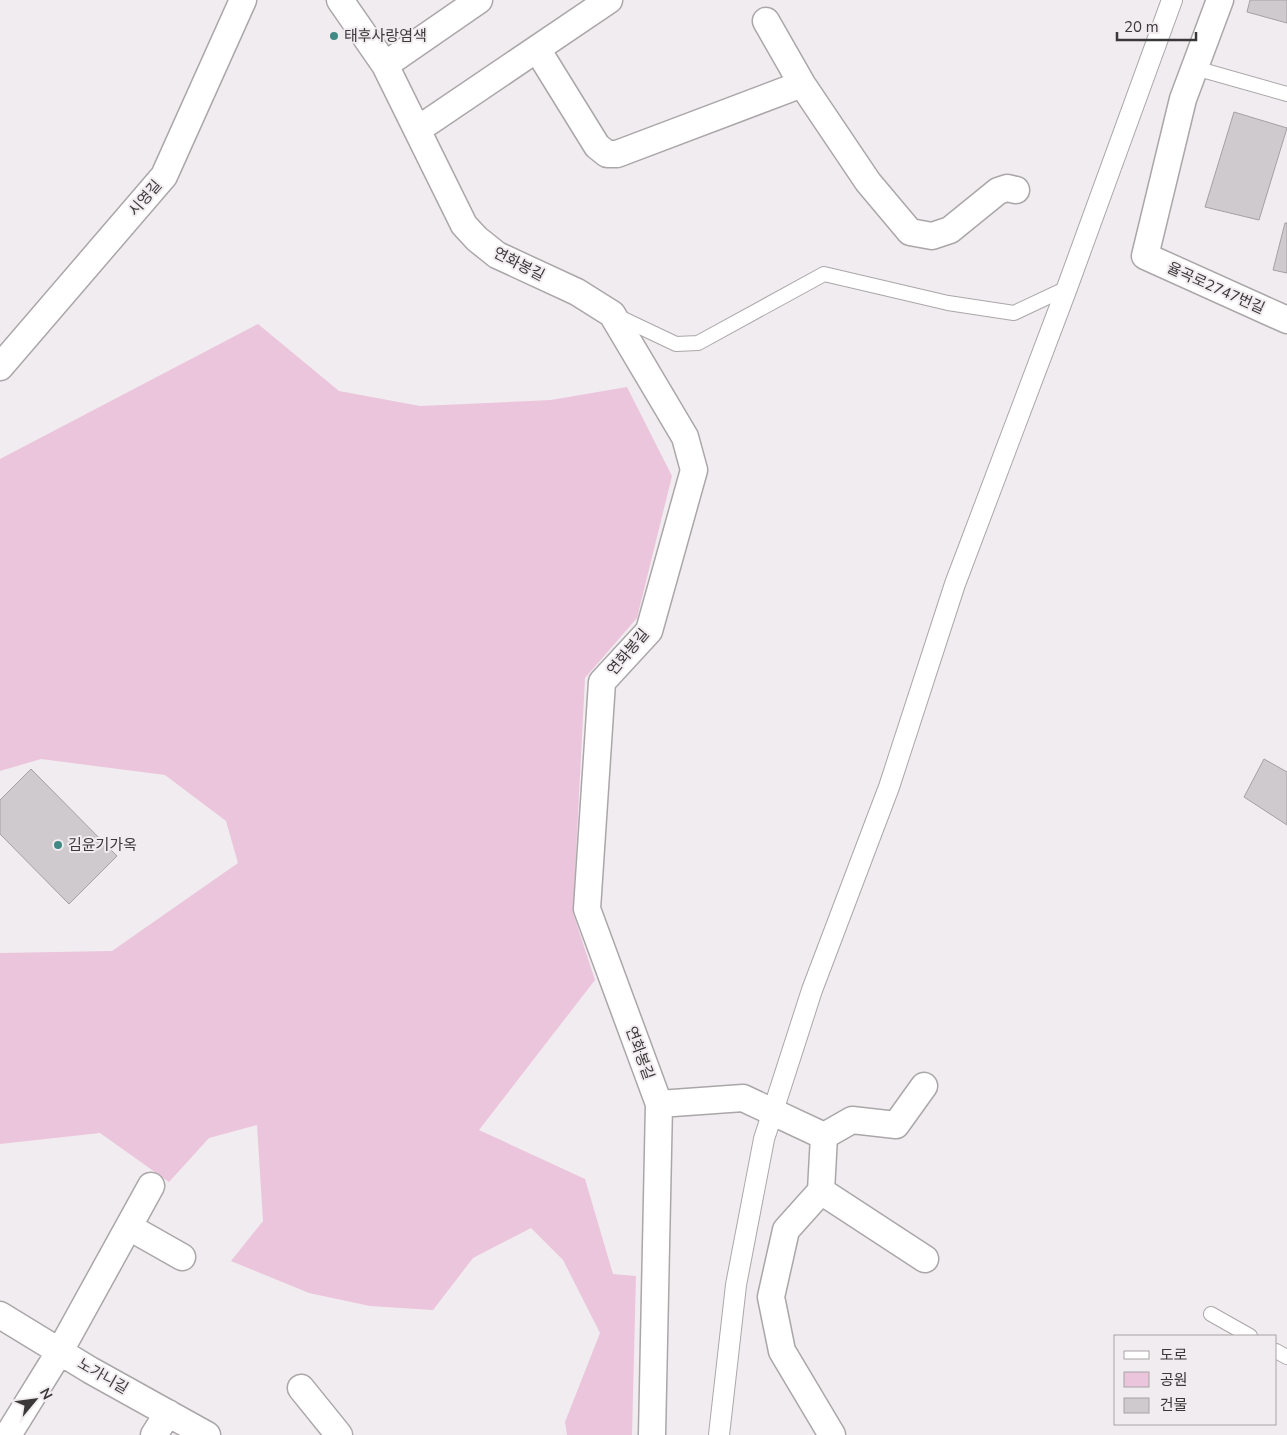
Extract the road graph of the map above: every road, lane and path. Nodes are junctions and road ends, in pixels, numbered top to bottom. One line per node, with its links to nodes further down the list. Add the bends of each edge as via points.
1 (243, 0): 18 (street, 시영길, via 164,176)
2 (340, 0): 9 (street, 연화봉길)
3 (479, 0): 9 (street)
4 (609, 0): 8 (street)
5 (1172, 0): 15 (street)
6 (1220, 0): 10 (street)
7 (766, 21): 11 (street)
8 (537, 49): 11 (street, via 597,146 607,154 617,154); 13 (street)
9 (385, 65): 13 (street, 연화봉길)
10 (1195, 68): 12 (lane); 17 (street, 율곡로2747번길, via 1183,99 1145,256)
11 (802, 84): 14 (street, via 868,182 910,232 932,236 950,230 998,191 1006,188)
12 (1287, 94)
13 (417, 130): 16 (street, 연화봉길, via 464,225 477,239 497,255 577,292)
14 (1016, 190)
15 (1067, 288): 16 (lane, via 1014,314 948,304 824,274 698,343 683,344 676,344); 21 (street, via 955,584 889,787 812,990)
16 (612, 314): 20 (street, 연화봉길, via 685,437 694,470 649,631 602,682 587,909)
17 (1287, 320)
18 (0, 367)
19 (924, 1086): 22 (street, via 896,1125 852,1120)
20 (658, 1104): 21 (street, via 743,1098); 38 (street, 연화봉길)
21 (773, 1112): 22 (street); 39 (street, via 764,1139 736,1285)
22 (824, 1136): 24 (street)
23 (151, 1186): 25 (street)
24 (821, 1191): 27 (street); 40 (street, via 786,1230 771,1297 782,1351)
25 (129, 1228): 26 (street); 31 (street)
26 (182, 1257)
27 (925, 1259)
28 (1211, 1314): 30 (lane)
29 (0, 1315): 31 (street, 노가니길)
30 (1248, 1335)
31 (60, 1351): 33 (street, 노가니길); 34 (street)
32 (301, 1388): 37 (street)
33 (168, 1413): 35 (street); 36 (street, 노가니길)
34 (8, 1435)
35 (154, 1435)
36 (207, 1435)
37 (339, 1435)
38 (652, 1435)
39 (719, 1435)
40 (832, 1435)

